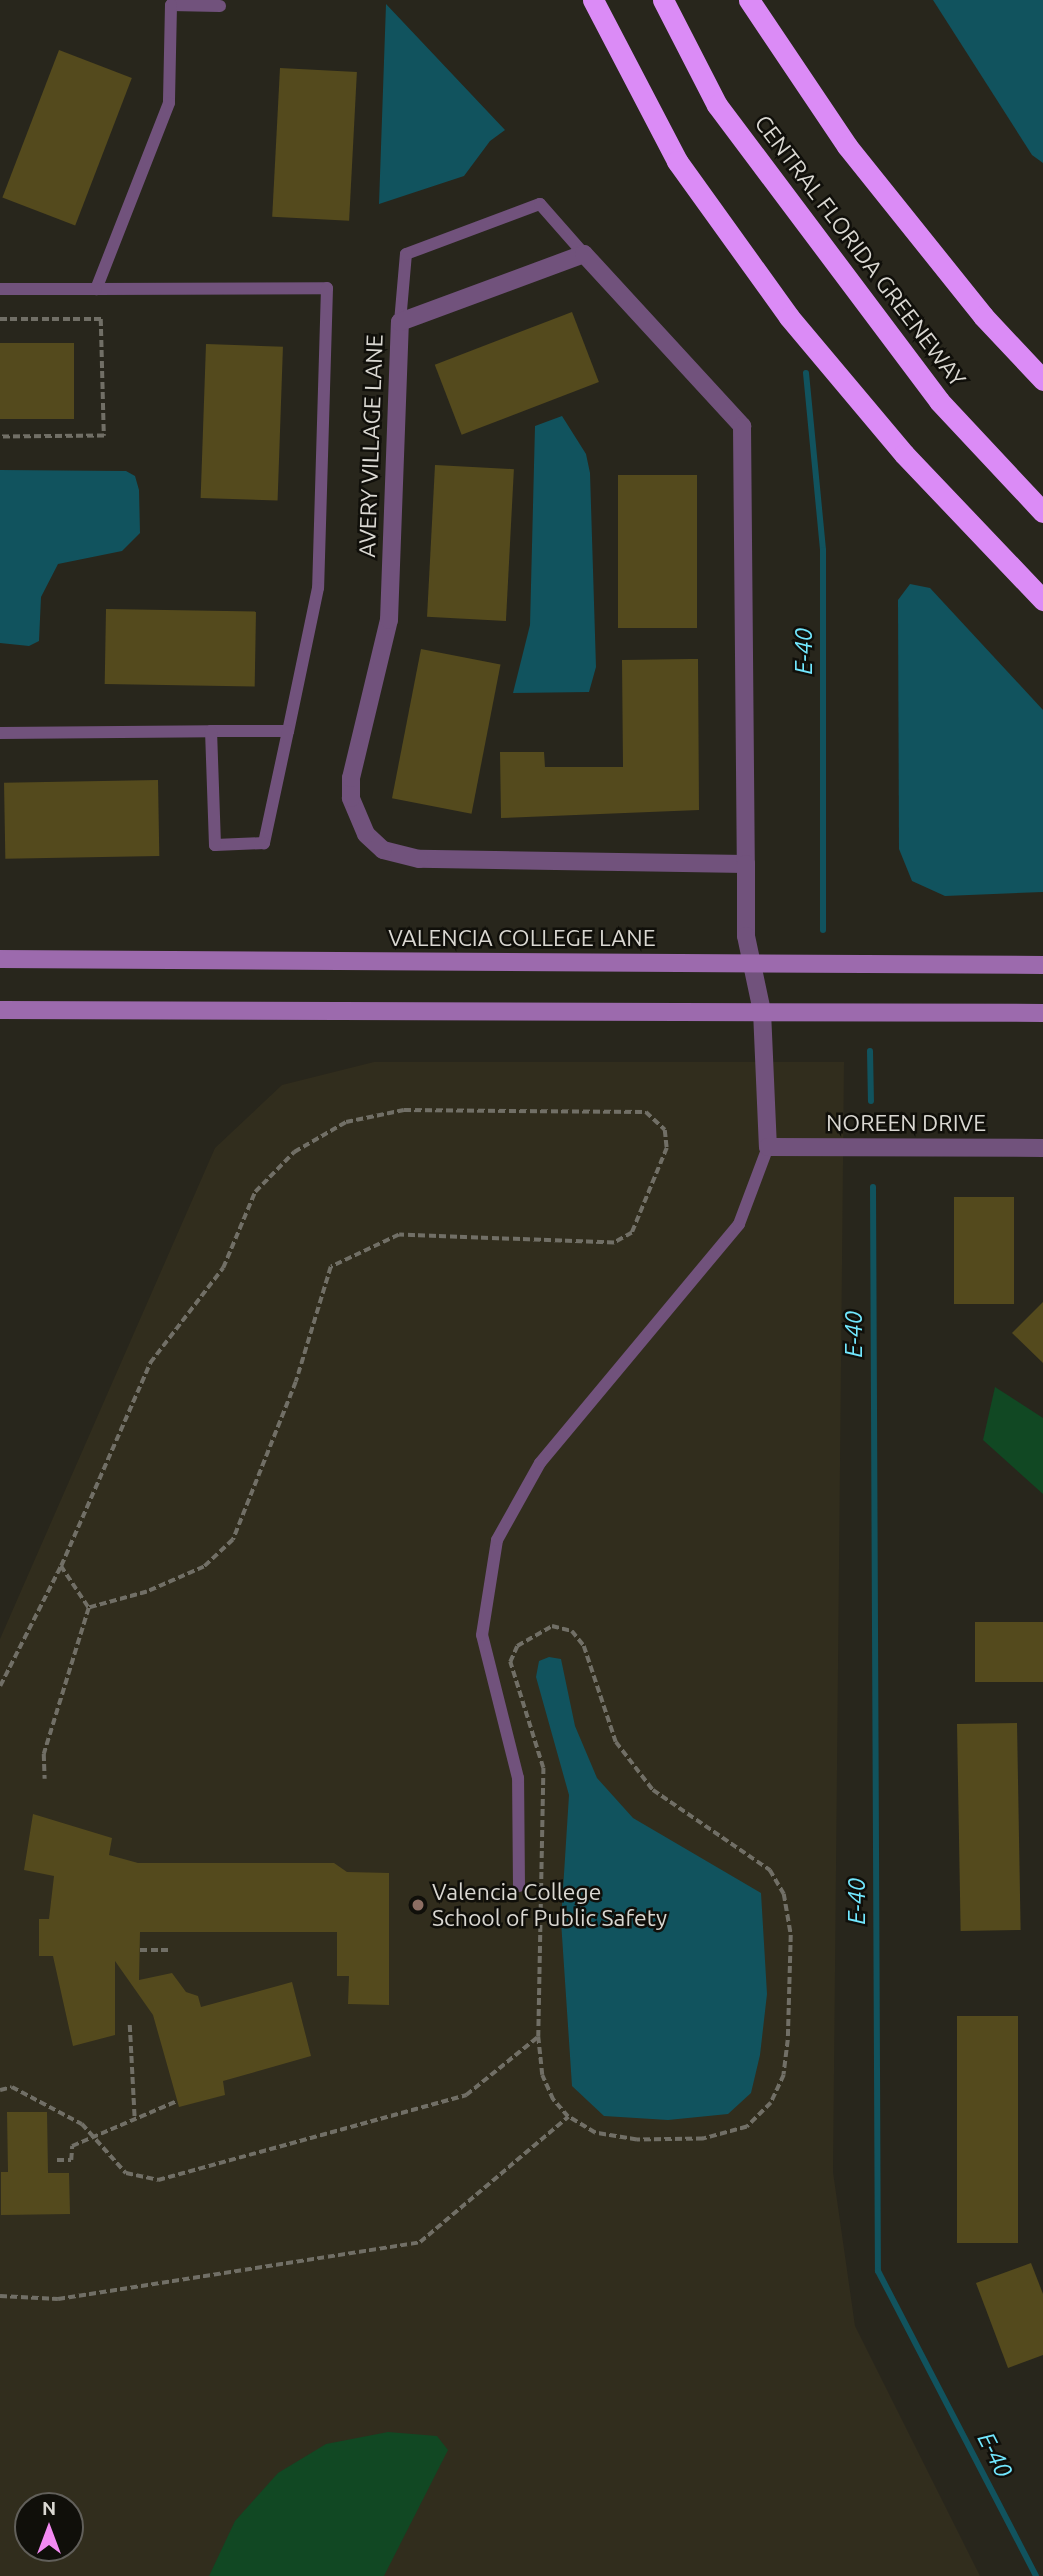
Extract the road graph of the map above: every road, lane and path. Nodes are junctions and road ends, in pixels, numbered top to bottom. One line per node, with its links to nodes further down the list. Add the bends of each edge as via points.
1 (593, 0): 13 (highway, via 677,161 789,317 904,453)
2 (663, 0): 12 (highway, CENTRAL FLORIDA GREENEWAY, via 717,105 939,401)
3 (749, 0): 10 (highway, via 847,146 983,316)
4 (220, 6): 7 (lane, via 171,5 169,103)
5 (584, 254): 9 (street, AVERY VILLAGE LANE); 9 (lane, via 540,204 406,254); 17 (street, via 741,426)
6 (0, 289): 7 (lane)
7 (96, 289): 15 (lane, via 327,288 318,588)
8 (0, 319): 11 (path, via 101,319 104,436)
9 (400, 322): 17 (street, AVERY VILLAGE LANE, via 389,620 351,778 354,806 366,834 383,850 419,859)
10 (1043, 380)
11 (0, 437)
12 (1043, 512)
13 (1043, 600)
14 (211, 730): 15 (lane); 15 (lane, via 215,845 264,844); 16 (lane)
15 (288, 731)
16 (0, 733)
17 (746, 864): 19 (street)
18 (0, 959): 19 (street, VALENCIA COLLEGE LANE)
19 (751, 965): 20 (street, VALENCIA COLLEGE LANE); 22 (street)
20 (1043, 965)
21 (0, 1010): 22 (street)
22 (762, 1011): 23 (street); 24 (street)
23 (1043, 1013)
24 (768, 1147): 25 (street, NOREEN DRIVE); 30 (lane, via 739,1224 540,1463 497,1540 482,1635 518,1778)
25 (1043, 1148)
26 (61, 1566): 27 (path); 27 (path, via 149,1363 223,1268 255,1192 294,1152 346,1122 404,1110 646,1112 665,1130 667,1148 632,1233 614,1243 399,1235 331,1267 296,1382 233,1540 204,1567 147,1592); 28 (path)
27 (89, 1608): 29 (path, via 44,1754)
28 (0, 1686)
29 (46, 1779)
30 (519, 1886)
31 (140, 1950): 32 (path)
32 (171, 1950)
33 (130, 2025): 38 (path)
34 (538, 2037): 37 (path, via 542,2075 553,2100); 37 (path, via 543,1768 510,1662 517,1646 552,1626 572,1631 584,1646 597,1670 602,1711 616,1742 653,1790 770,1870 784,1894 791,1935 783,2075 771,2103 747,2127 703,2139 637,2140 596,2133); 39 (path, via 466,2095 158,2180 126,2173)
35 (0, 2090): 39 (path, via 12,2087 82,2124)
36 (177, 2101): 38 (path)
37 (568, 2117): 41 (path, via 420,2242 58,2299)
38 (135, 2119): 39 (path)
39 (94, 2137): 40 (path, via 72,2146 71,2160)
40 (57, 2160)
41 (0, 2296)

